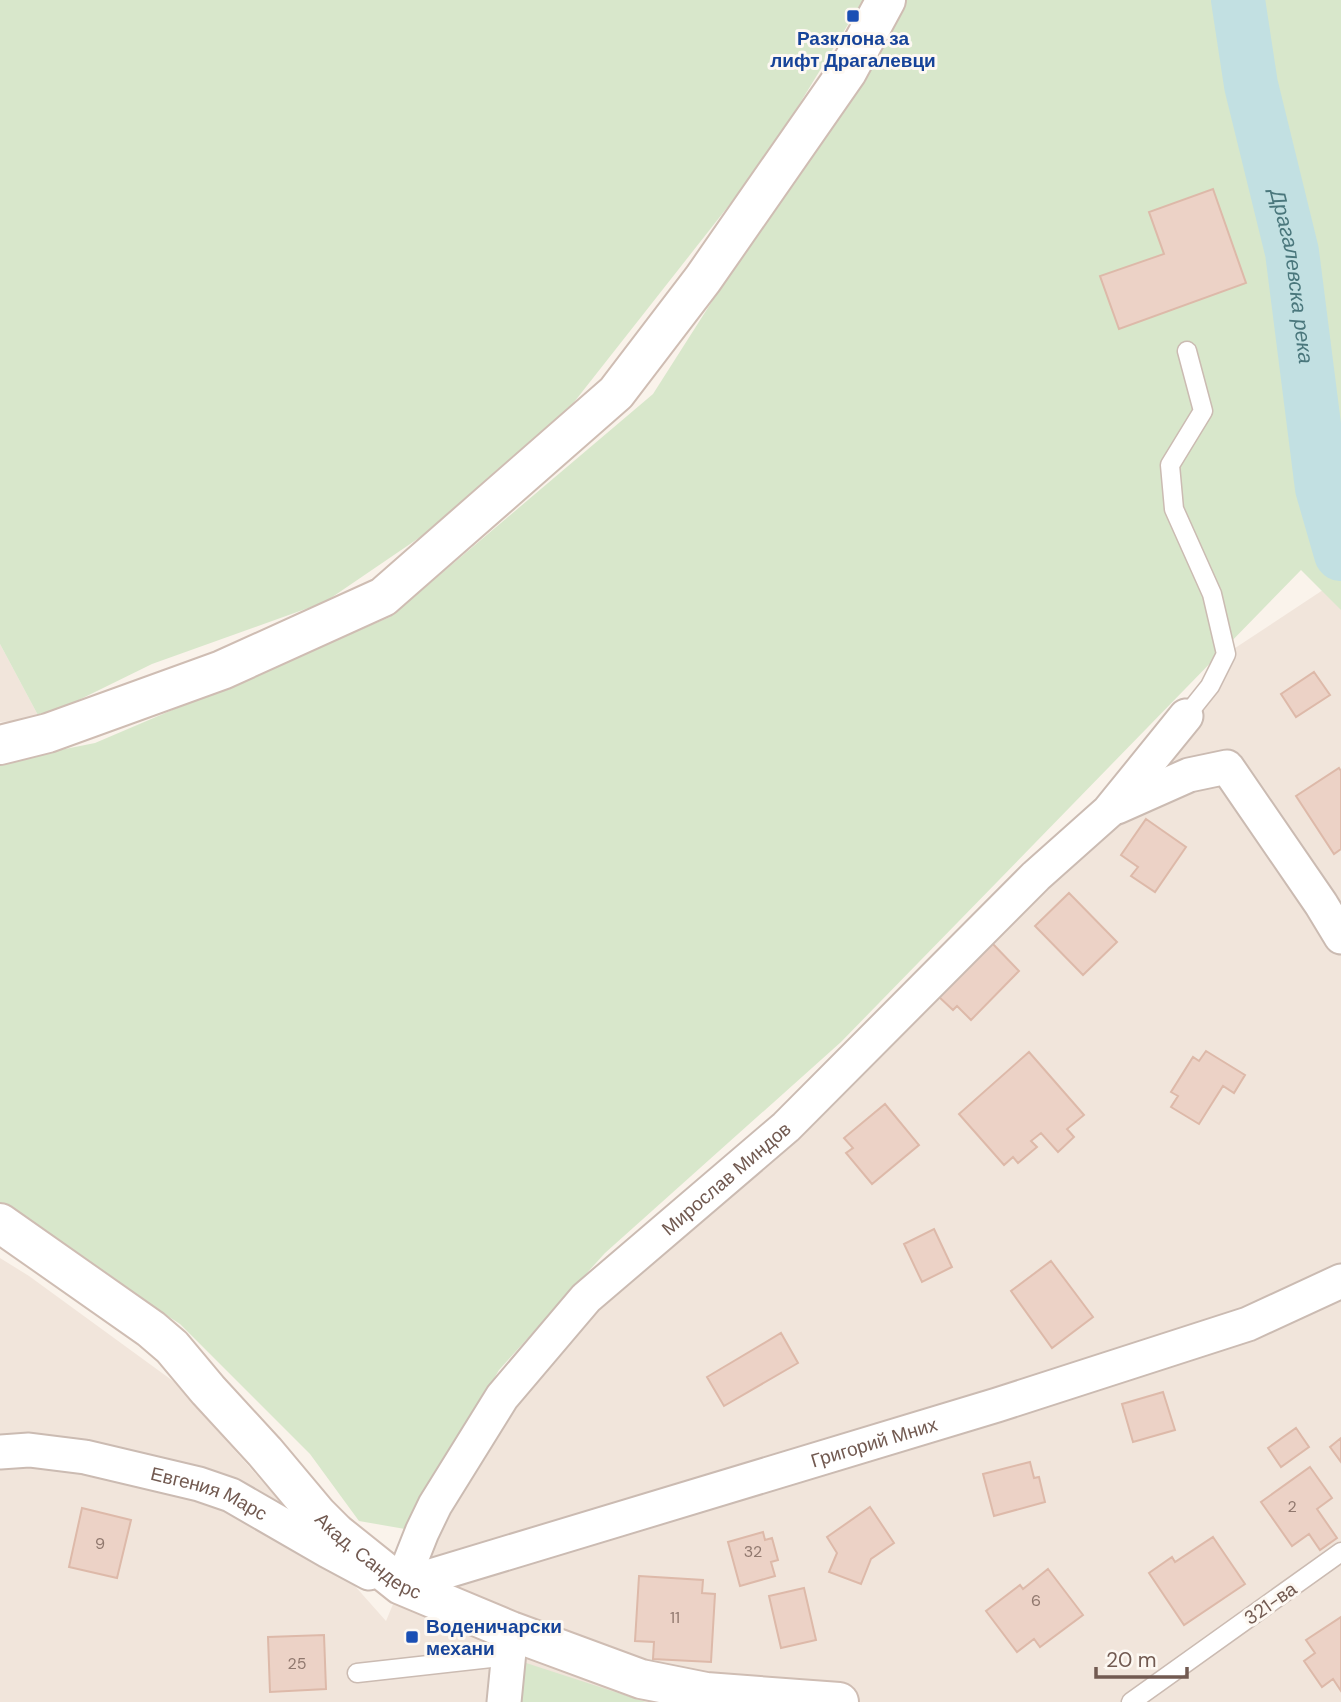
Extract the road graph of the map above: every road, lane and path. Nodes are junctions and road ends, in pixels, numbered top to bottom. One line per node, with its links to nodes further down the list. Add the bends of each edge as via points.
1 (887, 0): 4 (street, via 839,83 703,279 616,393 383,597 222,670 47,733)
2 (1187, 351): 3 (lane, via 1203,411 1170,465 1174,509 1212,594 1226,653 1210,686)
3 (1186, 716): 5 (street, Мирослав Миндов)
4 (0, 745)
5 (1109, 811): 6 (street, Мирослав Миндов, via 1189,775 1227,766); 11 (street, Мирослав Миндов, via 1036,876 786,1127 586,1298 502,1397 435,1505)
6 (1341, 937)
7 (0, 1223): 11 (street, Акад. Сандерс, via 172,1347 317,1514)
8 (1341, 1281): 11 (street, Григорий Мних, via 1248,1324)
9 (0, 1452): 11 (street, Евгения Марс, via 29,1450 85,1457 200,1484 231,1495 358,1568)
10 (1341, 1552): 16 (lane, 321-ва)
11 (401, 1586): 12 (street, Акад. Сандерс)
12 (510, 1643): 13 (lane); 14 (street); 15 (street, Акад. Сандерс, via 670,1686)
13 (357, 1673)
14 (504, 1702)
15 (839, 1702)
16 (1130, 1702)

